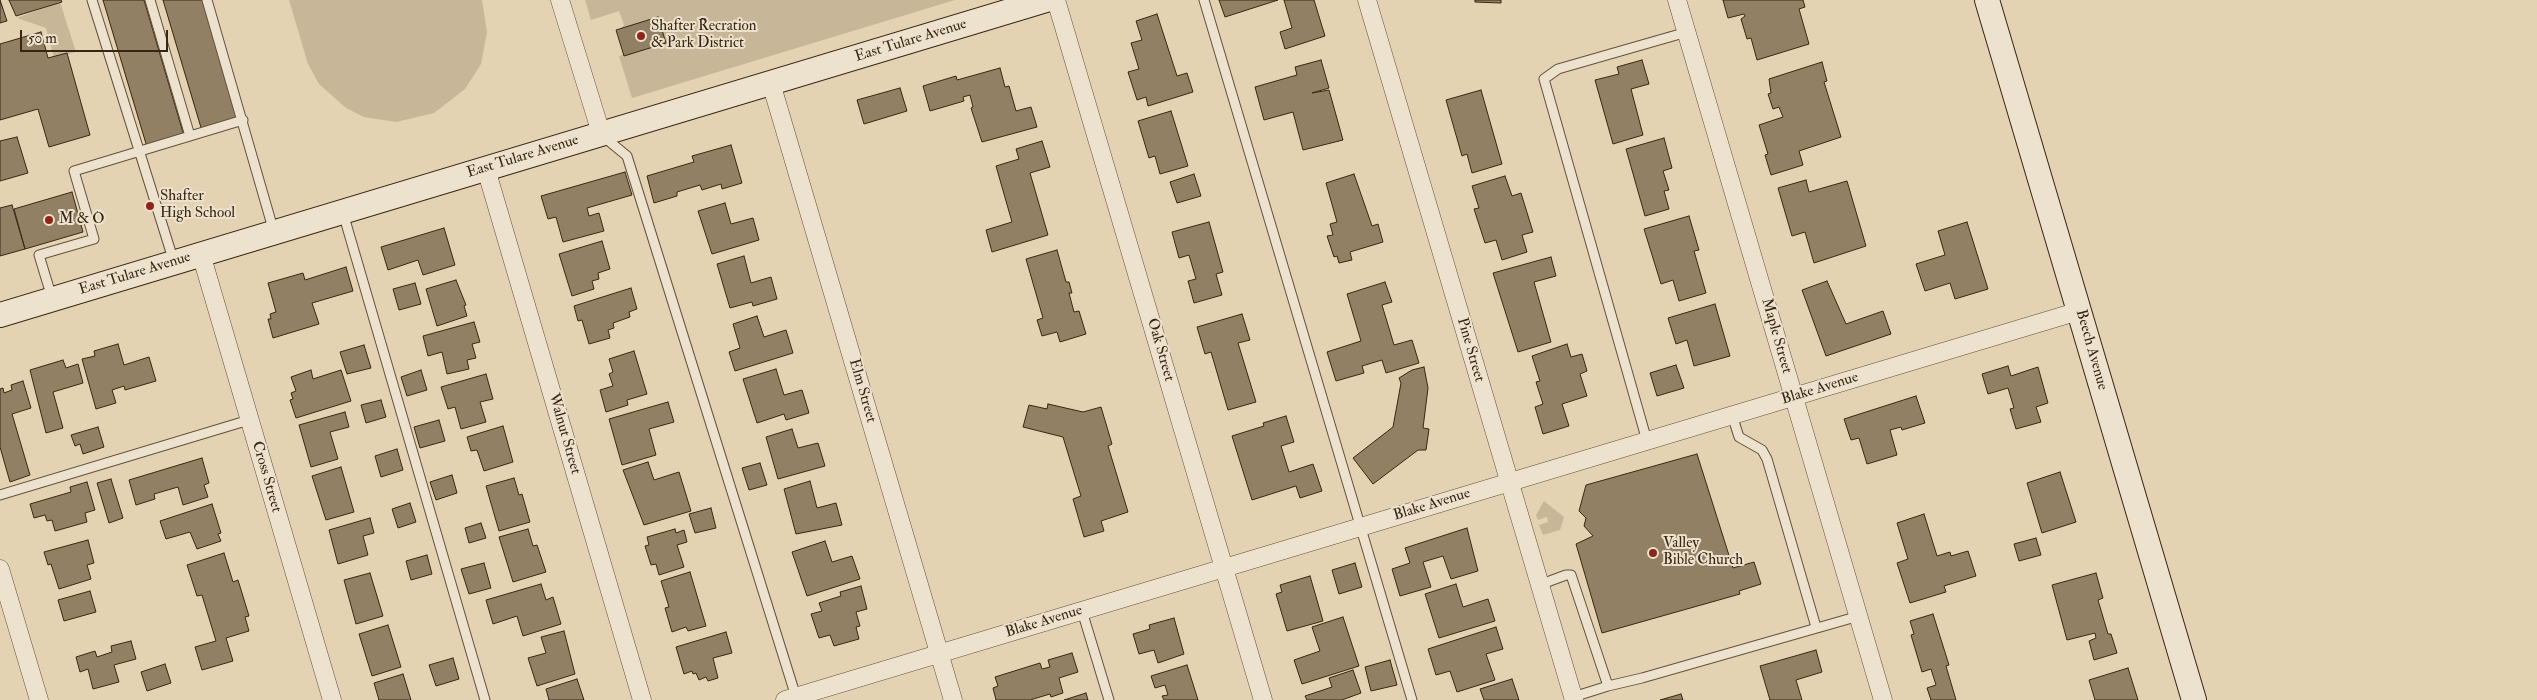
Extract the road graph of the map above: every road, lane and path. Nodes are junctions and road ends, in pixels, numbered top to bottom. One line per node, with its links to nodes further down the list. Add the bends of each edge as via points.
1 (92, 0): 16 (lane)
2 (150, 0): 15 (lane)
3 (208, 0): 13 (lane)
4 (560, 0): 14 (street)
5 (1046, 0): 12 (street, East Tulare Avenue)
6 (1056, 0): 32 (street, Oak Street)
7 (1204, 0): 31 (lane)
8 (1367, 0): 29 (street, Pine Street)
9 (1677, 0): 11 (street, Maple Street)
10 (1988, 0): 23 (street, Beech Avenue)
11 (1687, 32): 25 (street, Maple Street); 28 (lane, via 1558,69 1544,80)
12 (771, 83): 14 (street, East Tulare Avenue); 38 (street, Elm Street)
13 (243, 120): 15 (lane); 19 (lane)
14 (601, 134): 17 (street, East Tulare Avenue); 41 (lane, via 627,156)
15 (190, 136): 16 (lane)
16 (139, 151): 21 (lane); 22 (lane, via 74,171 94,239 39,255)
17 (486, 169): 18 (street, East Tulare Avenue); 45 (street, Walnut Street)
18 (342, 211): 19 (street, East Tulare Avenue); 44 (lane)
19 (274, 232): 20 (street, East Tulare Avenue)
20 (201, 254): 21 (street, East Tulare Avenue); 27 (street, Cross Street)
21 (174, 262): 22 (street, East Tulare Avenue)
22 (52, 299): 24 (street, East Tulare Avenue)
23 (2079, 311): 25 (street, Blake Avenue); 51 (street, Beech Avenue)
24 (0, 315)
25 (1794, 396): 26 (street, Blake Avenue); 36 (street, Maple Street)
26 (1732, 415): 28 (street, Blake Avenue); 37 (lane, via 1739,437 1762,450 1767,459)
27 (249, 420): 30 (lane); 43 (street, Cross Street)
28 (1647, 441): 29 (street, Blake Avenue)
29 (1509, 482): 31 (street, Blake Avenue); 34 (street, Pine Street)
30 (0, 495)
31 (1360, 527): 32 (street, Blake Avenue); 49 (lane)
32 (1224, 568): 35 (street, Blake Avenue); 48 (street, Oak Street)
33 (0, 569): 42 (street)
34 (1539, 585): 39 (lane, via 1572,575); 40 (street, Pine Street)
35 (1082, 611): 38 (street, Blake Avenue); 47 (lane)
36 (1859, 616): 37 (lane); 50 (street, Maple Street)
37 (1816, 627): 39 (lane)
38 (939, 654): 41 (street, Blake Avenue); 46 (street, Elm Street)
39 (1608, 686): 40 (lane)
40 (1573, 698)
41 (793, 699)
42 (39, 700)
43 (332, 700)
44 (486, 700)
45 (642, 700)
46 (953, 700)
47 (1109, 700)
48 (1263, 700)
49 (1412, 700)
50 (1884, 700)
51 (2194, 700)

